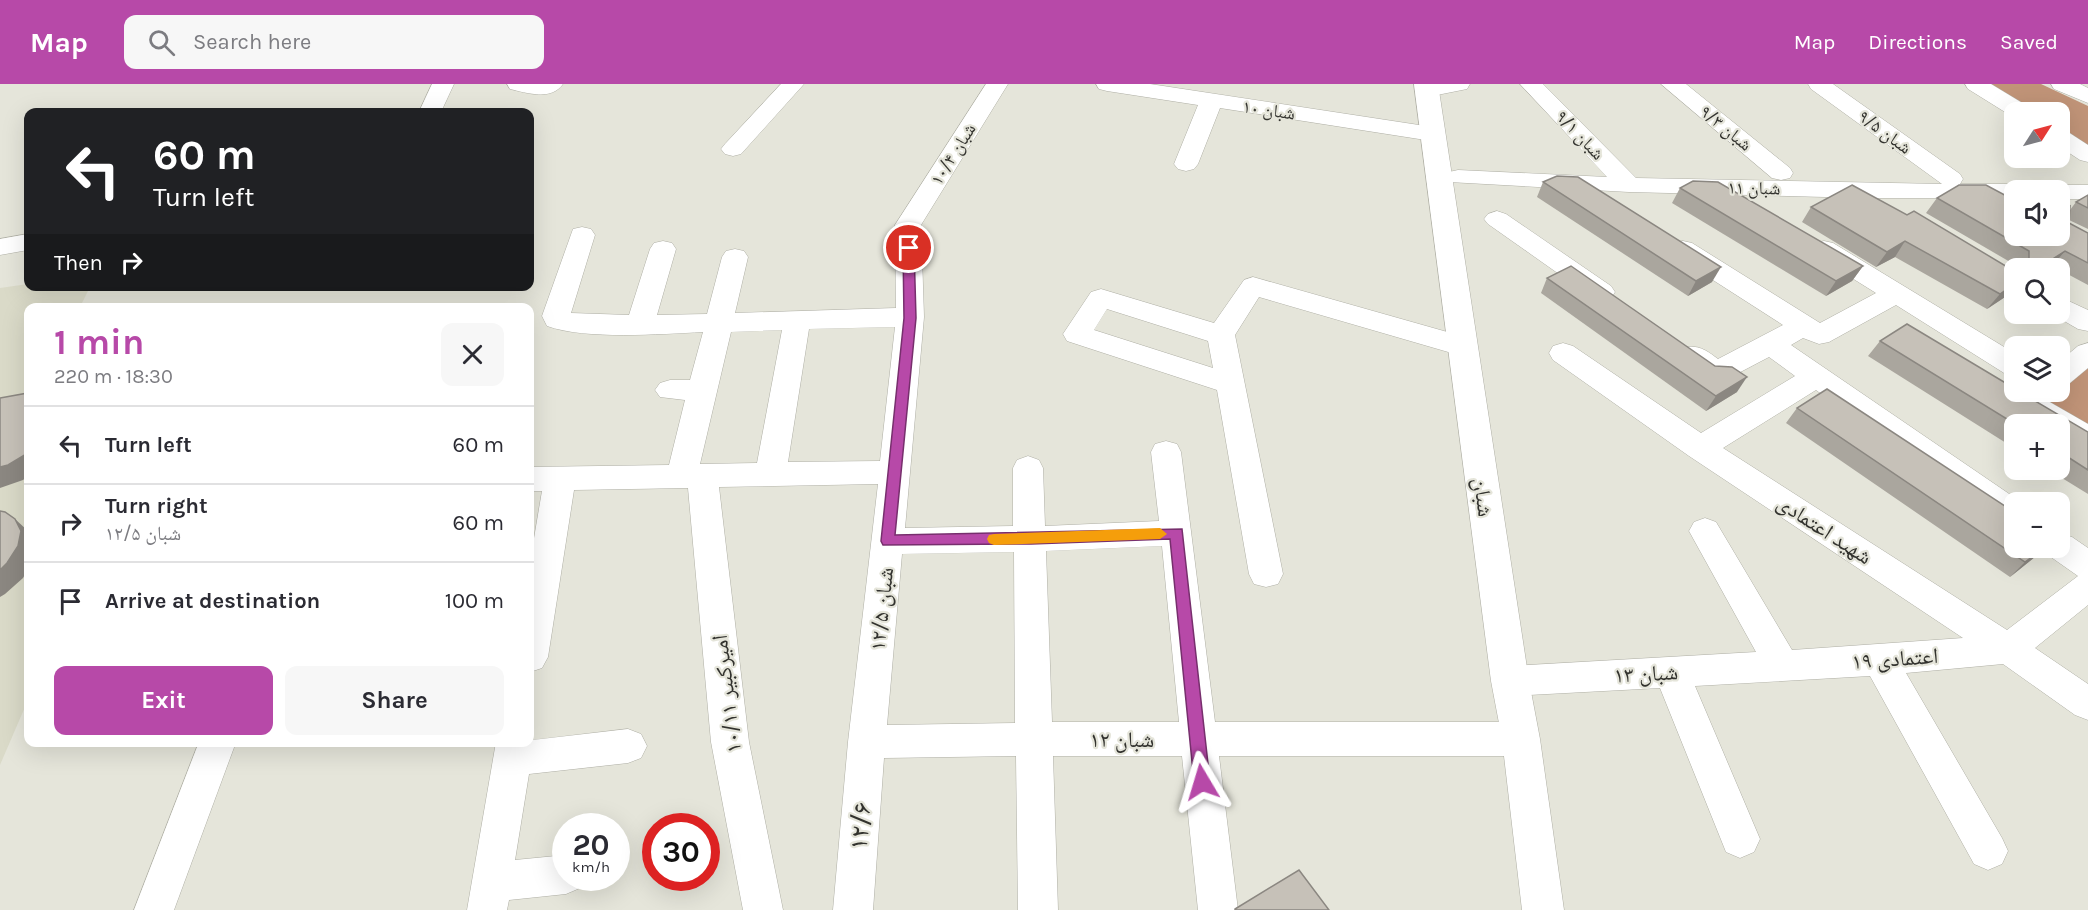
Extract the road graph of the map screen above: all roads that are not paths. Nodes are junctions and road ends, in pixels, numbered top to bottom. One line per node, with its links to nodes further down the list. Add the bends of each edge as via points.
1 (443, 84): 15 (street)
2 (793, 84): 18 (street)
3 (997, 84): 33 (street, ۱۰/۴ شبان)
4 (1107, 84): 12 (street, ۱۰ شبان)
5 (1459, 84): 11 (street)
6 (1530, 84): 29 (street, ۹/۱ شبان)
7 (1672, 84): 21 (street, ۹/۳ شبان)
8 (1818, 84): 23 (street, ۹/۵ شبان)
9 (1976, 84): 14 (street)
10 (2062, 84): 13 (street)
11 (1426, 87): 16 (street, شبان)
12 (1198, 94): 16 (street, ۱۰ شبان); 20 (street)
13 (2088, 96)
14 (2005, 102)
15 (432, 108)
16 (1432, 134): 53 (street, شبان)
17 (2070, 143): 19 (street)
18 (733, 149)
19 (2088, 155)
20 (1186, 164)
21 (1780, 173)
22 (1458, 177): 29 (street, via 1579,183)
23 (1951, 179)
24 (1723, 187): 25 (street, ۱۱ شبان); 29 (street, ۱۱ شبان); 30 (street)
25 (1864, 191): 28 (street, ۱۱ شبان); 31 (street)
26 (2070, 192): 27 (street)
27 (2088, 192)
28 (2004, 194)
29 (1624, 196)
30 (1764, 212)
31 (1904, 214)
32 (1497, 219): 42 (street)
33 (908, 225): 44 (street, ۱۲/۵ شبان)
34 (582, 235): 48 (street, via 557,320)
35 (1805, 237): 41 (street)
36 (1667, 239): 49 (street)
37 (24, 243): 38 (street)
38 (0, 247)
39 (663, 249): 48 (street)
40 (735, 257): 47 (street)
41 (1897, 294): 49 (street, via 1819,335); 56 (street)
42 (1622, 305)
43 (2070, 312): 46 (street)
44 (910, 318): 45 (street); 67 (street, ۱۲/۵ شبان)
45 (797, 321): 47 (street); 68 (street, via 774,388)
46 (2088, 322)
47 (720, 323): 48 (street); 61 (street)
48 (640, 325)
49 (1804, 326): 52 (street)
50 (1221, 335): 53 (street, via 1253,286); 59 (street); 59 (street, via 1101,298 1077,334)
51 (1669, 339): 52 (street, via 1717,372)
52 (1770, 344): 58 (street)
53 (1462, 346): 85 (street, شبان)
54 (1563, 353): 64 (street, شهید اعتمادی)
55 (2088, 353): 57 (street)
56 (2004, 360)
57 (2070, 368)
58 (1817, 376): 64 (street); 71 (street)
59 (1230, 384): 78 (street)
60 (670, 390): 61 (street)
61 (703, 390): 69 (street)
62 (2028, 402): 63 (street)
63 (2088, 438)
64 (1700, 448): 81 (street, شهید اعتمادی)
65 (1166, 452): 73 (street)
66 (1028, 468): 74 (street)
67 (896, 472): 68 (street); 75 (street, ۱۲/۵ شبان)
68 (770, 475): 69 (street)
69 (691, 476): 70 (street); 99 (street, ۱۰/۱۱ امیرکبیر, via 730,742)
70 (544, 485): 80 (street)
71 (2004, 507)
72 (1705, 531): 83 (street)
73 (1177, 533): 74 (street); 88 (street)
74 (1031, 539): 75 (street); 87 (street)
75 (888, 541): 90 (street, ۱۲/۵ شبان)
76 (2070, 553): 77 (street)
77 (2088, 566)
78 (1266, 574)
79 (2088, 586): 81 (street)
80 (534, 608)
81 (2008, 649): 82 (street, ۱۹ اعتمادی); 86 (street, شهید اعتمادی)
82 (1880, 660): 83 (street, ۱۹ اعتمادی); 95 (street)
83 (1782, 665): 84 (street, ۱۳ شبان)
84 (1671, 672): 85 (street, ۱۳ شبان); 94 (street)
85 (1510, 681): 89 (street, شبان)
86 (2088, 704)
87 (1033, 739): 88 (street, ۱۲ شبان); 90 (street, ۱۲ شبان); 101 (street)
88 (1197, 740): 89 (street, ۱۲ شبان); 102 (street)
89 (1521, 740): 103 (street, شبان)
90 (867, 742): 100 (street, ۱۲/۶)
91 (628, 746): 93 (street)
92 (216, 747): 98 (street)
93 (514, 751): 97 (street)
94 (1740, 839)
95 (1988, 851)
96 (552, 878): 97 (street)
97 (489, 896)
98 (154, 910)
99 (763, 910)
100 (853, 910)
101 (1038, 910)
102 (1218, 910)
103 (1543, 910)

